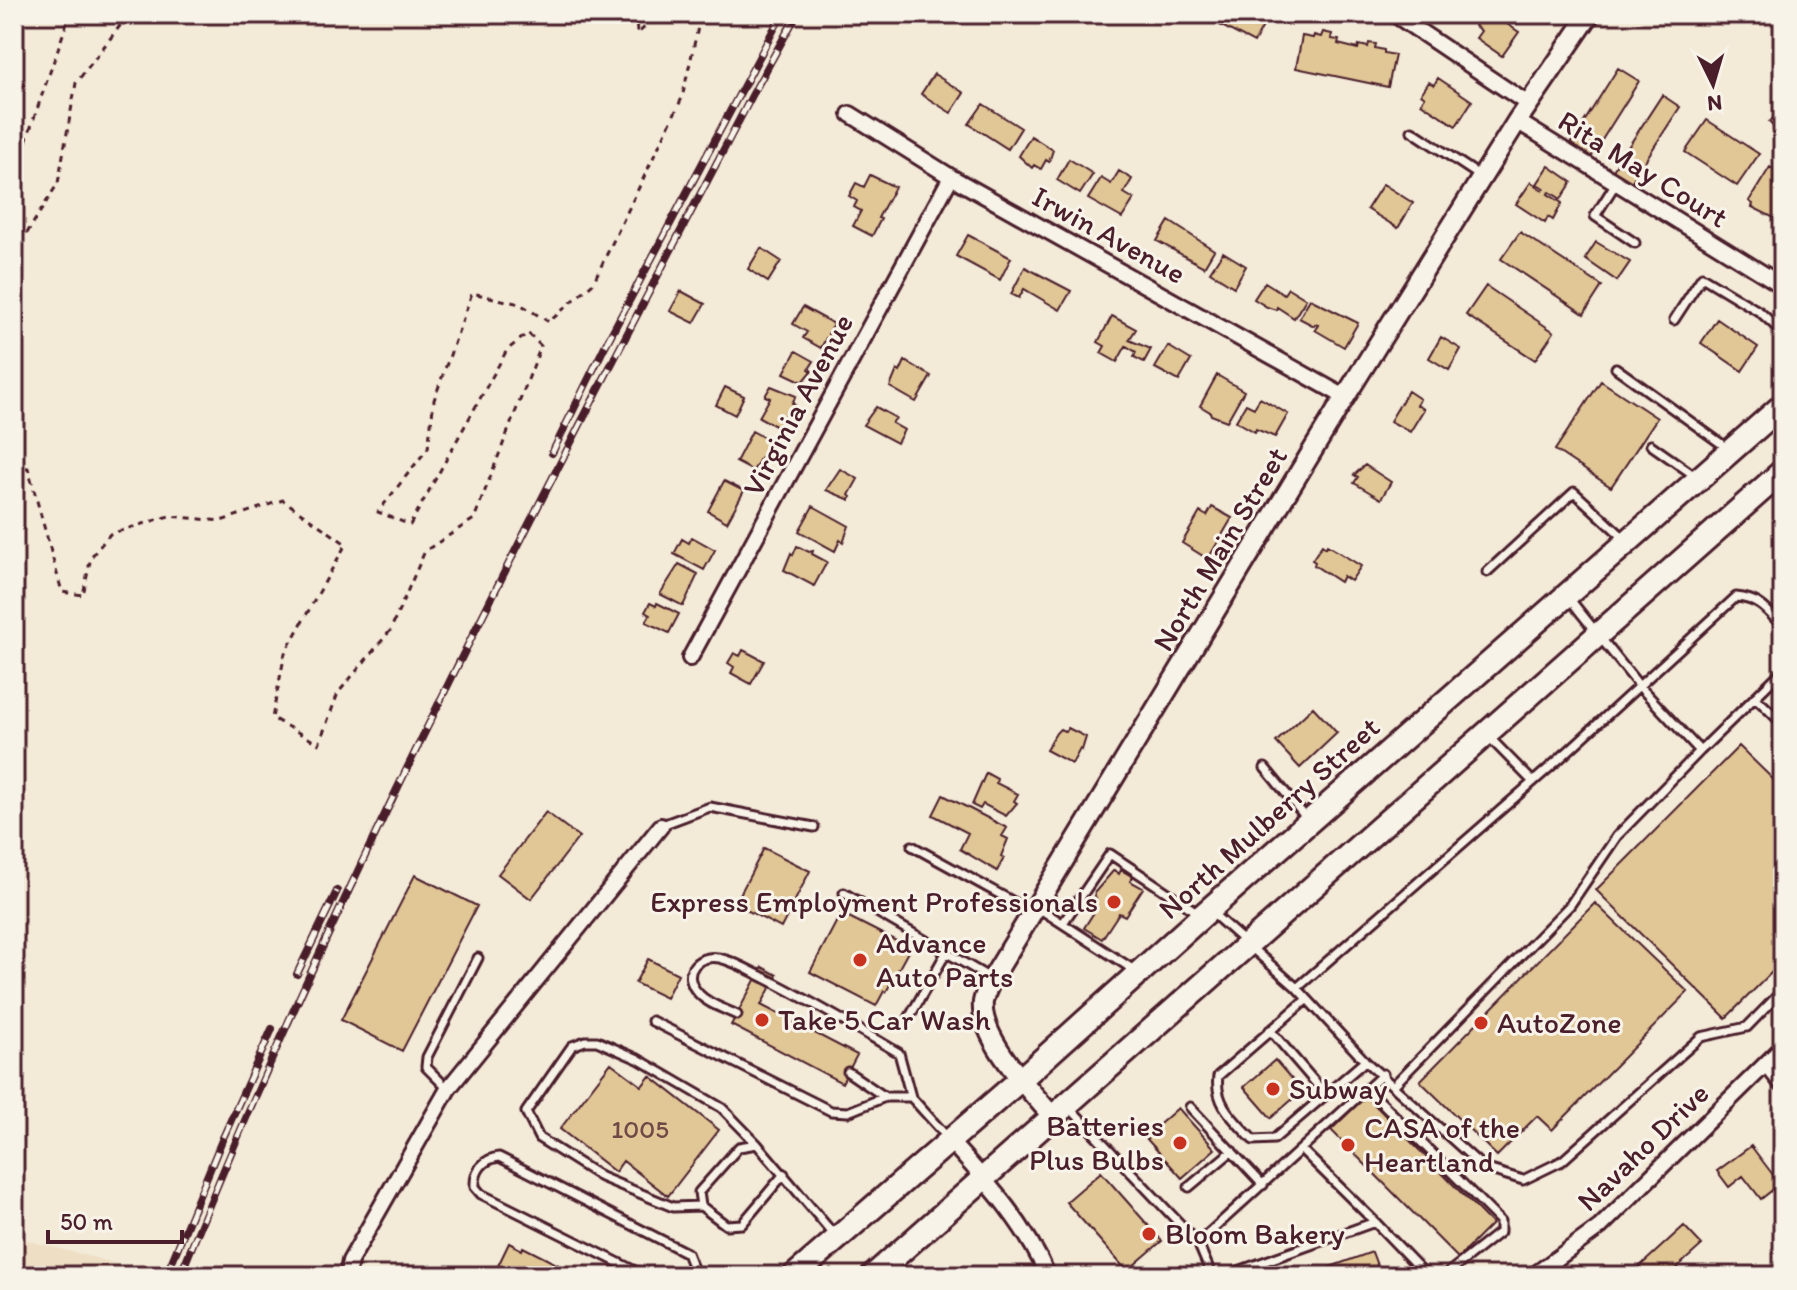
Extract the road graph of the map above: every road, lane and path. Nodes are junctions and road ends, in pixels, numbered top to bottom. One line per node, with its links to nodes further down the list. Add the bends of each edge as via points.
1 (70, 14): 12 (path)
2 (129, 14): 17 (path, via 76,83 58,183)
3 (636, 14): 4 (path, via 637,34)
4 (660, 14)
5 (701, 14): 26 (path, via 682,98 593,283 549,322 520,304 472,293 434,400 428,448 378,512 410,525 507,350 528,333 541,346 474,519 425,551 390,631 338,693 319,744 272,718 285,653 346,544 283,500 221,521 169,516 110,534 91,557 83,595 62,592 28,468)
6 (1394, 14): 8 (street, Rita May Court)
7 (1590, 14): 8 (street, North Main Street)
8 (1528, 104): 10 (street, North Main Street)
9 (850, 114): 13 (street, Irwin Avenue)
10 (1517, 121): 14 (street, North Main Street); 15 (street, Rita May Court)
11 (1412, 131): 14 (lane)
12 (14, 176)
13 (951, 177): 22 (street, Irwin Avenue); 34 (street, Virginia Avenue)
14 (1482, 177): 22 (street, North Main Street)
15 (1616, 183): 16 (lane, via 1595,216); 18 (street, Rita May Court)
16 (1635, 243)
17 (14, 254)
18 (1783, 286)
19 (1674, 320): 20 (lane, via 1702,277 1760,312)
20 (1783, 333)
21 (1616, 368): 25 (lane)
22 (1345, 397): 48 (street, North Main Street)
23 (1783, 405): 25 (main road, North Mulberry Street)
24 (1651, 445): 28 (lane)
25 (1731, 451): 28 (main road, North Mulberry Street)
26 (14, 466)
27 (1783, 471): 33 (main road)
28 (1700, 479): 29 (main road, North Mulberry Street)
29 (1628, 542): 30 (lane, via 1574,492); 31 (main road, North Mulberry Street)
30 (1487, 572)
31 (1566, 595): 33 (lane); 43 (main road, North Mulberry Street)
32 (1783, 627): 36 (lane, via 1751,598 1736,597)
33 (1597, 635): 36 (lane); 39 (main road)
34 (690, 658)
35 (1783, 670): 37 (lane)
36 (1640, 687): 40 (lane); 42 (lane)
37 (1755, 697): 38 (lane); 40 (lane)
38 (1783, 724)
39 (1486, 733): 42 (lane); 51 (main road)
40 (1700, 751): 69 (lane, via 1617,836 1570,905)
41 (1265, 768): 43 (lane)
42 (1533, 782): 56 (lane)
43 (1309, 822): 49 (main road, North Mulberry Street)
44 (661, 826): 45 (lane, via 710,807); 72 (street)
45 (814, 827)
46 (912, 846): 48 (lane)
47 (844, 893): 52 (lane)
48 (1034, 909): 50 (lane); 55 (street, North Main Street)
49 (1206, 913): 50 (lane, via 1110,854); 51 (lane); 54 (main road, North Mulberry Street)
50 (1063, 923): 54 (lane)
51 (1247, 945): 56 (lane); 77 (main road)
52 (946, 953): 55 (lane); 60 (lane)
53 (478, 958): 72 (lane, via 427,1057 426,1067)
54 (1140, 974): 68 (main road, North Mulberry Street)
55 (992, 979): 68 (street, North Main Street, via 983,1002 985,1019)
56 (1297, 988): 58 (lane)
57 (1783, 990): 69 (lane, via 1747,1027 1701,1037 1562,1161 1523,1180 1484,1168)
58 (1306, 1000): 62 (lane); 64 (lane)
59 (737, 1015): 75 (lane, via 700,996 691,971 699,960 726,959 899,1053)
60 (909, 1018)
61 (652, 1021): 74 (lane, via 831,1111 848,1112)
62 (1270, 1030): 73 (lane); 73 (lane, via 1218,1076 1218,1102 1253,1140 1264,1141 1274,1139)
63 (1783, 1047): 65 (street, Navaho Drive)
64 (1365, 1061): 67 (lane); 73 (lane)
65 (1766, 1064): 70 (street); 100 (street, Navaho Drive, via 1600,1227)
66 (848, 1072): 74 (lane)
67 (1383, 1074): 69 (lane); 71 (lane)
68 (1021, 1079): 77 (street, North Main Street); 78 (main road, North Mulberry Street)
69 (1394, 1085)
70 (1783, 1085)
71 (1367, 1088): 80 (lane); 99 (lane, via 1500,1221 1500,1232)
72 (448, 1089): 90 (street, via 350,1261)
73 (1326, 1095)
74 (885, 1097): 75 (lane)
75 (911, 1097): 78 (lane)
76 (1190, 1107): 81 (lane)
77 (1060, 1111): 83 (main road); 89 (lane)
78 (950, 1141): 83 (street); 88 (main road, North Mulberry Street)
79 (757, 1144): 82 (lane); 86 (lane, via 739,1147 699,1192); 86 (lane, via 722,1108 638,1059 597,1041 572,1046 526,1112 539,1138 601,1177 673,1207)
80 (1301, 1149): 84 (lane); 87 (lane)
81 (1232, 1151): 84 (lane); 85 (lane)
82 (784, 1174): 86 (lane, via 742,1224 726,1225); 88 (lane)
83 (984, 1179): 94 (main road); 95 (street, via 1021,1226)
84 (1263, 1185): 89 (lane)
85 (1189, 1187)
86 (701, 1206)
87 (1375, 1222): 97 (lane); 98 (lane)
88 (837, 1239): 93 (main road, North Mulberry Street)
89 (1198, 1243): 96 (lane)
90 (347, 1276)
91 (645, 1276): 92 (lane, via 481,1194 475,1187 477,1171 489,1158 499,1157 687,1253)
92 (696, 1276)
93 (794, 1276)
94 (873, 1276)
95 (1048, 1276)
96 (1212, 1276)
97 (1224, 1276)
98 (1427, 1276)
99 (1444, 1276)
100 (1533, 1276)

